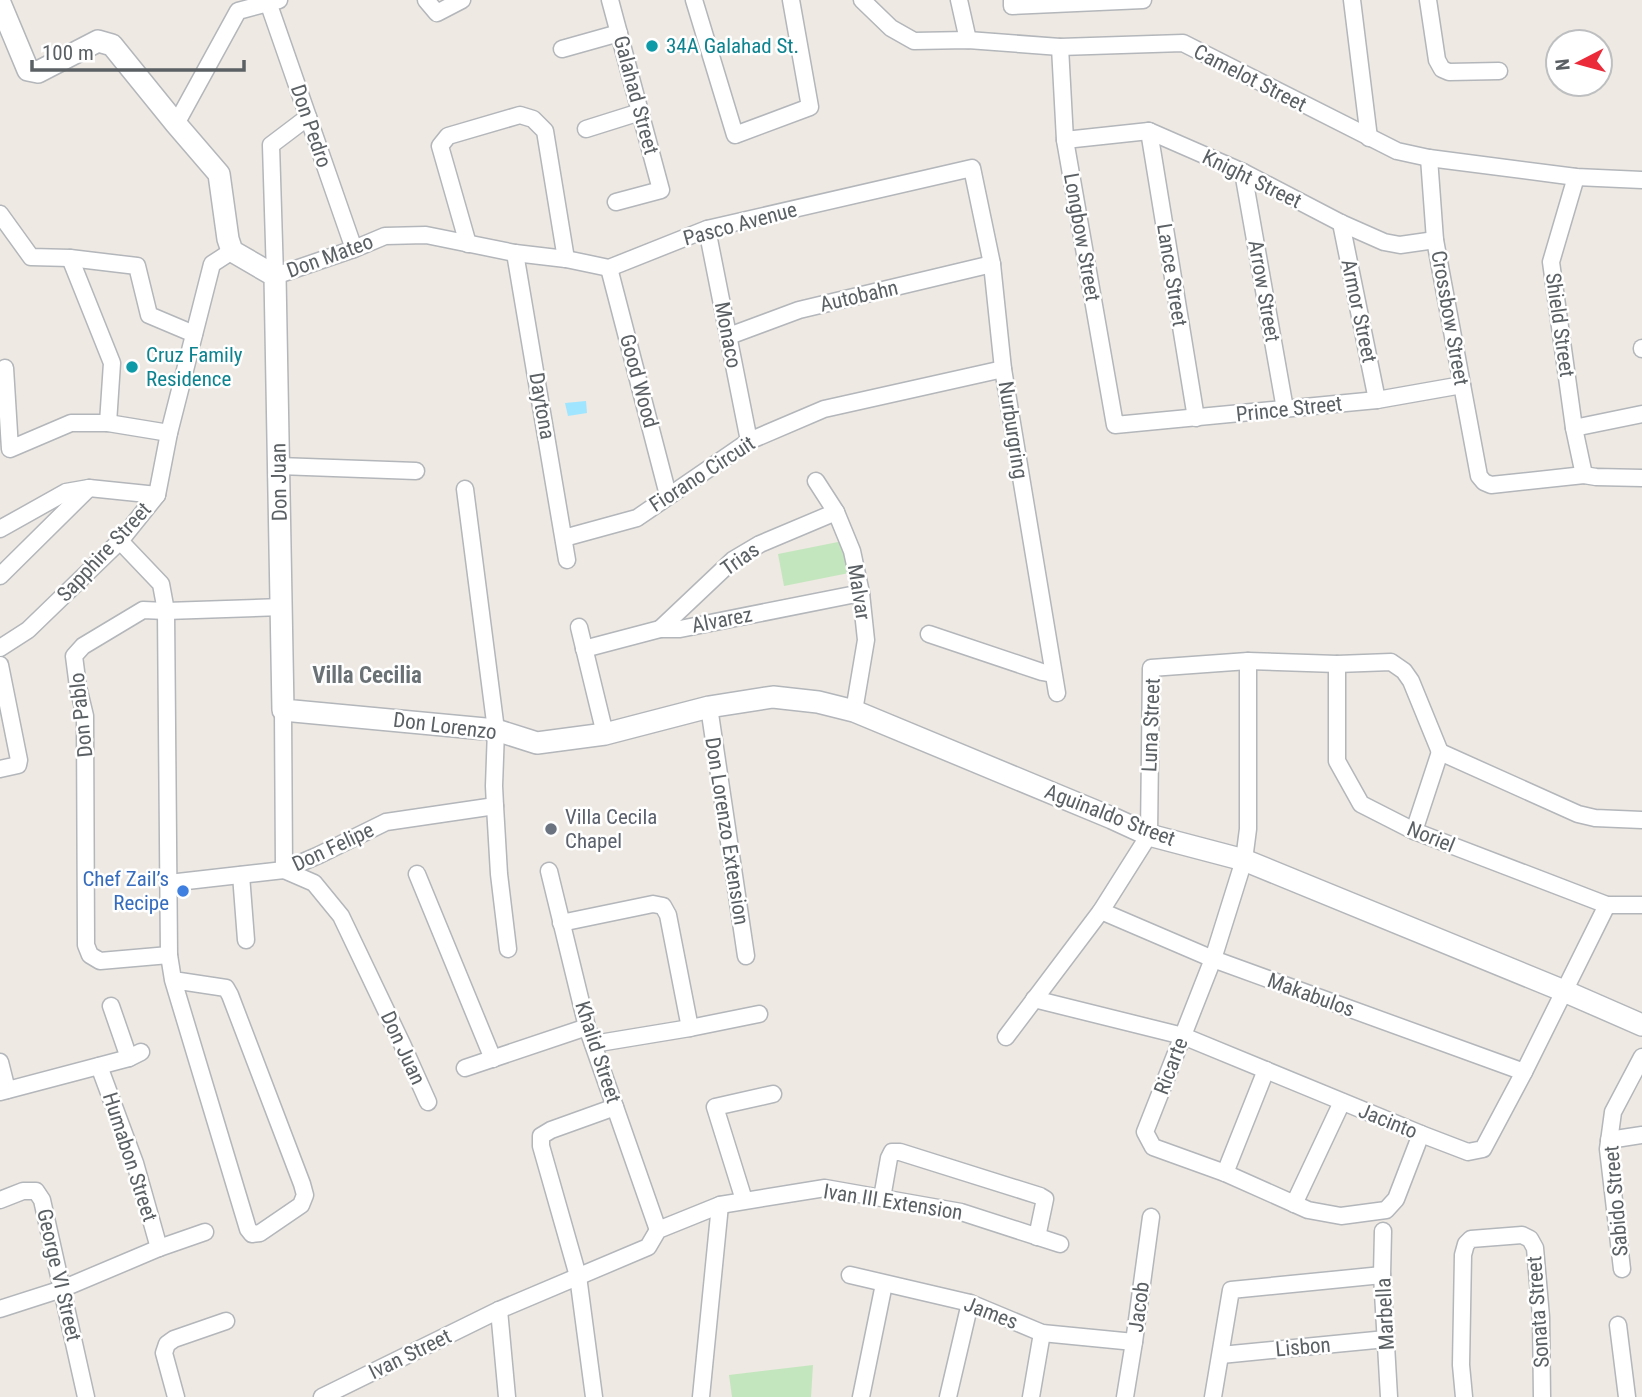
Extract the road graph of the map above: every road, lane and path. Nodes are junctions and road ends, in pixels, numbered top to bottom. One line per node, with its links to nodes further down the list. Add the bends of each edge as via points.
1 (426, 0): 2 (street, via 437,13)
2 (462, 0)
3 (610, 0): 14 (street, Galahad Street)
4 (694, 0): 5 (street, via 735,135 810,107)
5 (791, 0)
6 (862, 0): 15 (street, Camelot Street, via 891,28 914,41)
7 (959, 0): 15 (street)
8 (1143, 0): 13 (street)
9 (1352, 0): 24 (street)
10 (1429, 0): 18 (street, via 1441,68 1448,72)
11 (274, 1): 20 (street, Don Pedro); 21 (street, via 238,11)
12 (0, 3): 21 (street, via 28,70 38,72 98,41 112,46)
13 (1012, 3)
14 (619, 33): 17 (street); 19 (street, Galahad Street)
15 (968, 40): 16 (street, Camelot Street)
16 (1060, 47): 24 (street, Camelot Street, via 1183,43); 25 (street, Longbow Street)
17 (562, 49)
18 (1499, 71)
19 (640, 111): 22 (street); 31 (street, Galahad Street, via 661,190)
20 (308, 117): 37 (street, Don Pedro); 44 (street, via 271,145)
21 (176, 124): 38 (street, via 219,173)
22 (586, 128)
23 (1149, 131): 25 (street, Knight Street); 28 (street, Knight Street); 53 (street, Lance Street)
24 (1369, 138): 26 (street, Camelot Street)
25 (1065, 140): 55 (street, Longbow Street)
26 (1429, 158): 29 (street, Camelot Street); 35 (street, Crossbow Street)
27 (972, 167): 34 (street, Pasco Avenue); 42 (street, Nurburgring)
28 (1243, 172): 33 (street, Knight Street); 51 (street, Arrow Street)
29 (1576, 177): 30 (street, Camelot Street); 56 (street, Shield Street, via 1551,262)
30 (1642, 180)
31 (617, 202)
32 (0, 214): 40 (street, via 31,257)
33 (1341, 223): 35 (street, Knight Street, via 1400,245); 50 (street, Armor Street)
34 (706, 229): 43 (street, Pasco Avenue); 46 (street, Monaco)
35 (1436, 240): 49 (street, Crossbow Street)
36 (468, 244): 37 (street, Don Mateo, via 426,235 385,236); 39 (street); 41 (street, via 440,146 447,136 520,114 545,131)
37 (354, 249): 44 (street, Don Mateo)
38 (232, 251): 44 (street); 45 (street, Sapphire Street, via 212,264)
39 (515, 253): 41 (street); 70 (street, Daytona)
40 (70, 258): 45 (street, via 137,266 149,315); 54 (street, via 112,363)
41 (566, 259): 43 (street)
42 (992, 264): 46 (street, Autobahn, via 799,310); 48 (street, Nurburgring)
43 (609, 268): 67 (street, Good Wood)
44 (275, 276): 59 (street, Don Juan)
45 (194, 334): 57 (street, Sapphire Street)
46 (729, 336): 58 (street, Monaco)
47 (5, 368): 54 (street, via 10,449 71,423)
48 (1003, 369): 58 (street, Fiorano Circuit, via 824,409); 85 (street, Nurburgring)
49 (1462, 385): 50 (street, Prince Street); 61 (street, Crossbow Street, via 1479,476 1484,482)
50 (1377, 400): 51 (street, Prince Street)
51 (1285, 409): 53 (street, Prince Street)
52 (1642, 414): 56 (street)
53 (1196, 418): 55 (street, Prince Street)
54 (108, 423): 57 (street)
55 (1115, 425)
56 (1574, 428): 61 (street, Shield Street)
57 (169, 432): 66 (street, Sapphire Street)
58 (749, 441): 67 (street, Fiorano Circuit)
59 (279, 466): 60 (street); 75 (street, Don Juan)
60 (416, 471)
61 (1584, 475): 62 (street)
62 (1642, 478)
63 (817, 481): 68 (street, Malvar)
64 (89, 488): 66 (street); 69 (street, via 66,492); 73 (street)
65 (464, 489): 90 (street)
66 (157, 495): 71 (street, Sapphire Street)
67 (668, 495): 70 (street, Fiorano Circuit, via 637,517)
68 (836, 512): 74 (street, Malvar, via 852,551); 78 (street, Trias, via 733,560)
69 (0, 529)
70 (564, 538): 72 (street, Daytona)
71 (120, 541): 76 (street, via 161,584); 80 (street, Sapphire Street, via 29,630)
72 (567, 560)
73 (0, 576)
74 (861, 593): 78 (street, Alvarez, via 680,629); 89 (street, Malvar, via 866,640)
75 (282, 607): 76 (street, Don Pablo); 88 (street, Don Juan)
76 (166, 611): 103 (street); 110 (street, Don Pablo, via 143,610 83,646 75,656 85,716 86,944 90,955 100,961)
77 (579, 627): 81 (street)
78 (660, 629): 81 (street, Alvarez)
79 (929, 634): 85 (street)
80 (0, 649)
81 (584, 649): 91 (street)
82 (1248, 661): 83 (street, Luna Street); 97 (street, Luna Street, via 1151,668); 98 (street, Ricarte)
83 (1337, 664): 92 (street, Luna Street, via 1391,662 1404,671); 96 (street, Noriel, via 1336,761 1361,804)
84 (0, 665): 93 (street, via 19,760 18,765)
85 (1053, 674): 86 (street, Nurburgring)
86 (1057, 693)
87 (709, 707): 89 (street, Aguinaldo Street, via 773,697); 91 (street, Aguinaldo Street); 111 (street, Don Lorenzo Extension)
88 (284, 710): 90 (street, Don Lorenzo); 99 (street, Don Juan)
89 (854, 711): 97 (street, Aguinaldo Street)
90 (496, 730): 91 (street, Don Lorenzo, via 537,743); 94 (street)
91 (605, 734)
92 (1440, 752): 95 (street, via 1578,814); 96 (street)
93 (0, 769)
94 (495, 806): 99 (street, Don Felipe, via 386,822); 109 (street)
95 (1642, 820)
96 (1414, 831): 104 (street, Noriel)
97 (1149, 835): 98 (street, Aguinaldo Street); 106 (street)
98 (1244, 860): 112 (street, Ricarte); 114 (street, Aguinaldo Street)
99 (284, 870): 102 (street, Don Felipe); 133 (street, Don Juan, via 314,883 341,916)
100 (549, 871): 107 (street, Khalid Street)
101 (417, 874): 125 (street)
102 (241, 875): 103 (street, Don Felipe); 108 (street)
103 (169, 883): 110 (street)
104 (1607, 905): 105 (street, Noriel); 114 (street, Jacinto)
105 (1642, 905)
106 (1101, 911): 112 (street, Makabulos); 115 (street)
107 (561, 923): 119 (street, Khalid Street); 120 (street, via 653,904 663,906)
108 (246, 940)
109 (508, 948)
110 (169, 955): 113 (street)
111 (746, 956)
112 (1213, 959): 121 (street, Ricarte); 130 (street, Makabulos)
113 (173, 980): 113 (street, via 248,1229 260,1233 301,1205 305,1195 302,1184 226,988)
114 (1564, 991): 118 (street, Aguinaldo Street); 130 (street, Jacinto)
115 (1034, 999): 121 (street, Jacinto); 122 (street)
116 (111, 1006): 127 (street, via 135,1055)
117 (759, 1014): 120 (street)
118 (1642, 1025)
119 (587, 1027): 123 (street, Khalid Street); 125 (street)
120 (690, 1028): 123 (street)
121 (1183, 1036): 129 (street, Jacinto); 139 (street, Ricarte, via 1145,1132 1153,1147)
122 (1006, 1037)
123 (593, 1044): 135 (street, Khalid Street)
124 (1642, 1057): 138 (street, Sabido Street, via 1613,1112)
125 (493, 1059): 128 (street)
126 (0, 1062): 131 (street)
127 (99, 1066): 131 (street); 151 (street, Humabon Street, via 135,1163)
128 (465, 1068)
129 (1266, 1070): 134 (street, Jacinto); 139 (street)
130 (1524, 1072): 136 (street, Jacinto, via 1483,1149 1468,1152)
131 (4, 1091)
132 (773, 1094): 142 (street, via 715,1107)
133 (428, 1102)
134 (1342, 1102): 136 (street, Jacinto); 143 (street)
135 (615, 1107): 146 (street, Khalid Street); 155 (street, via 541,1136)
136 (1421, 1134): 143 (street, Ricarte, via 1396,1199 1386,1210 1341,1216)
137 (1642, 1135): 138 (street)
138 (1609, 1140): 152 (street, Sabido Street)
139 (1225, 1173): 143 (street, Ricarte)
140 (882, 1198): 142 (street, Ivan III Extension, via 825,1188); 149 (street, Ivan III Extension, via 961,1212); 149 (street, via 889,1158 892,1152 900,1152 1045,1199)
141 (0, 1200): 157 (street, George VI Street, via 36,1191)
142 (744, 1200): 144 (street, Ivan III Extension)
143 (1294, 1204)
144 (720, 1205): 146 (street, Ivan III Extension); 172 (street)
145 (1151, 1217): 165 (street, Jacob)
146 (658, 1230): 155 (street, Ivan III Extension, via 648,1247)
147 (1383, 1231): 154 (street, Marbella)
148 (205, 1232): 151 (street)
149 (1037, 1237): 150 (street, Ivan III Extension)
150 (1060, 1244)
151 (159, 1248): 157 (street)
152 (1622, 1269)
153 (850, 1275): 156 (street, James)
154 (1382, 1275): 164 (street, Marbella); 166 (street, via 1231,1290)
155 (578, 1276): 160 (street, Ivan III Extension); 171 (street)
156 (884, 1284): 158 (street, James); 173 (street)
157 (62, 1289): 159 (street); 167 (street, George VI Street)
158 (970, 1303): 163 (street, James); 174 (street)
159 (0, 1309)
160 (499, 1310): 169 (street, Ivan Street); 170 (street)
161 (226, 1321): 168 (street, via 167,1344 164,1353)
162 (1618, 1325): 181 (street)
163 (1042, 1333): 165 (street, James); 175 (street)
164 (1386, 1339): 166 (street, Lisbon); 178 (street, Marbella)
165 (1135, 1342): 176 (street, Jacob)
166 (1221, 1354): 177 (street)
167 (86, 1397)
168 (176, 1397)
169 (322, 1397)
170 (507, 1397)
171 (594, 1397)
172 (701, 1397)
173 (861, 1397)
174 (948, 1397)
175 (1031, 1397)
176 (1125, 1397)
177 (1213, 1397)
178 (1390, 1397)
179 (1464, 1397): 180 (street, Sonata Street, via 1466,1244 1471,1239 1522,1235 1535,1248)
180 (1542, 1397)
181 (1627, 1397)

